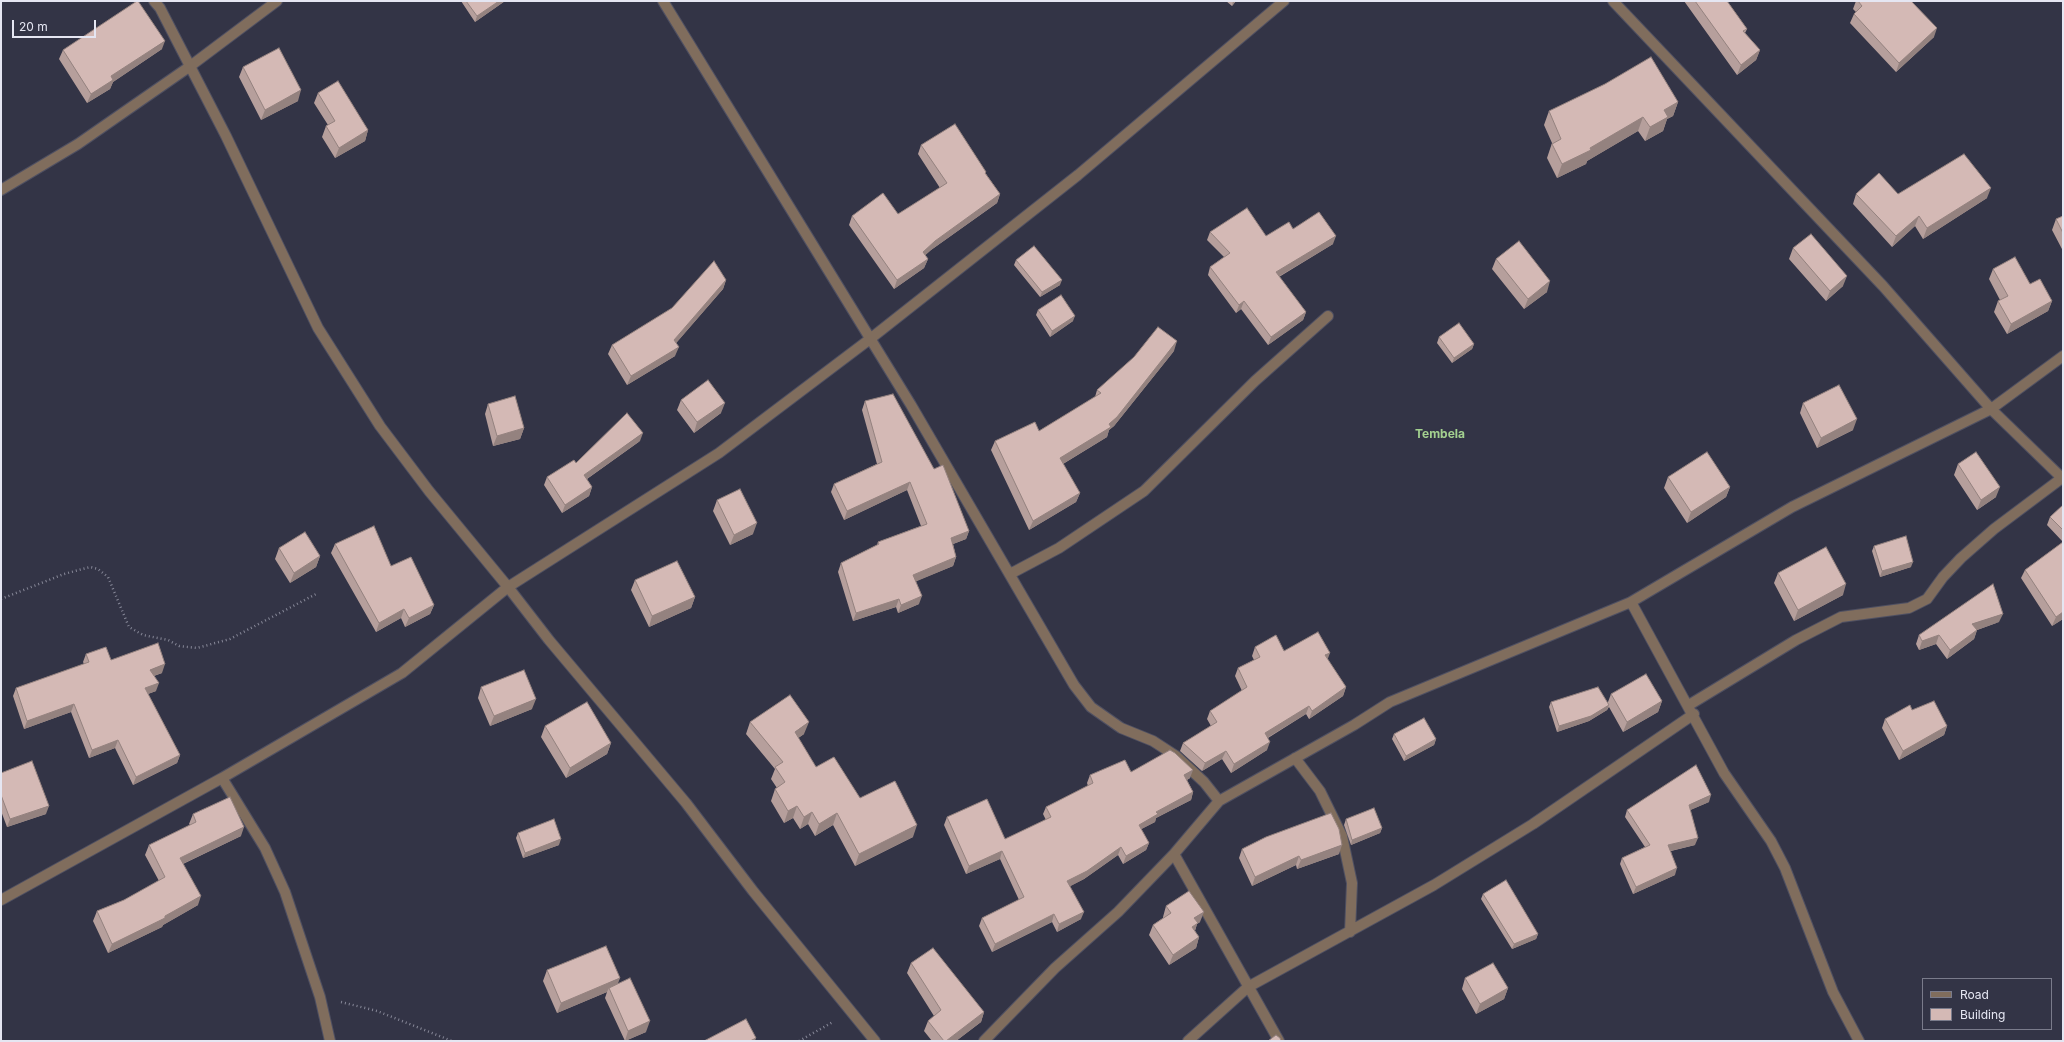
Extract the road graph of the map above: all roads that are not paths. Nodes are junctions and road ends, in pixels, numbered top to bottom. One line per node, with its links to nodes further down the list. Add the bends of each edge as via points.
1 (154, 1): 6 (street, via 160,8)
2 (277, 1): 6 (street)
3 (663, 1): 9 (street)
4 (1284, 1): 9 (street, via 1078,175)
5 (1613, 1): 11 (street, via 1883,286)
6 (189, 67): 7 (street, via 78,144); 14 (street, via 229,143 318,328 345,373 380,426 429,491)
7 (1, 190)
8 (1328, 316): 13 (street, via 1255,381 1144,492 1059,548)
9 (870, 339): 13 (street); 14 (street, via 719,453)
10 (2063, 356): 11 (street)
11 (1991, 409): 12 (street); 15 (street, via 1792,508)
12 (2062, 478): 16 (street, via 1994,529 1943,577 1927,599 1909,608 1841,617 1796,640)
13 (1010, 574): 19 (street, via 1074,685 1092,707 1121,728 1153,741 1176,756 1204,782)
14 (508, 586): 18 (street, via 402,673); 25 (street)
15 (1631, 602): 16 (street); 17 (street, via 1390,702)
16 (1691, 710): 22 (street, via 1532,824 1434,885); 29 (street, via 1724,773 1775,848 1832,992)
17 (1295, 758): 19 (street); 22 (street, via 1320,791 1342,836 1352,883)
18 (222, 778): 21 (street); 24 (street, via 265,848 285,892 320,997)
19 (1219, 801): 20 (street)
20 (1174, 854): 23 (street); 26 (street, via 1118,912 1055,968)
21 (1, 900)
22 (1350, 932): 23 (street)
23 (1248, 987): 27 (street); 28 (street)
24 (330, 1041)
25 (875, 1041)
26 (984, 1041)
27 (1188, 1041)
28 (1279, 1041)
29 (1859, 1041)

